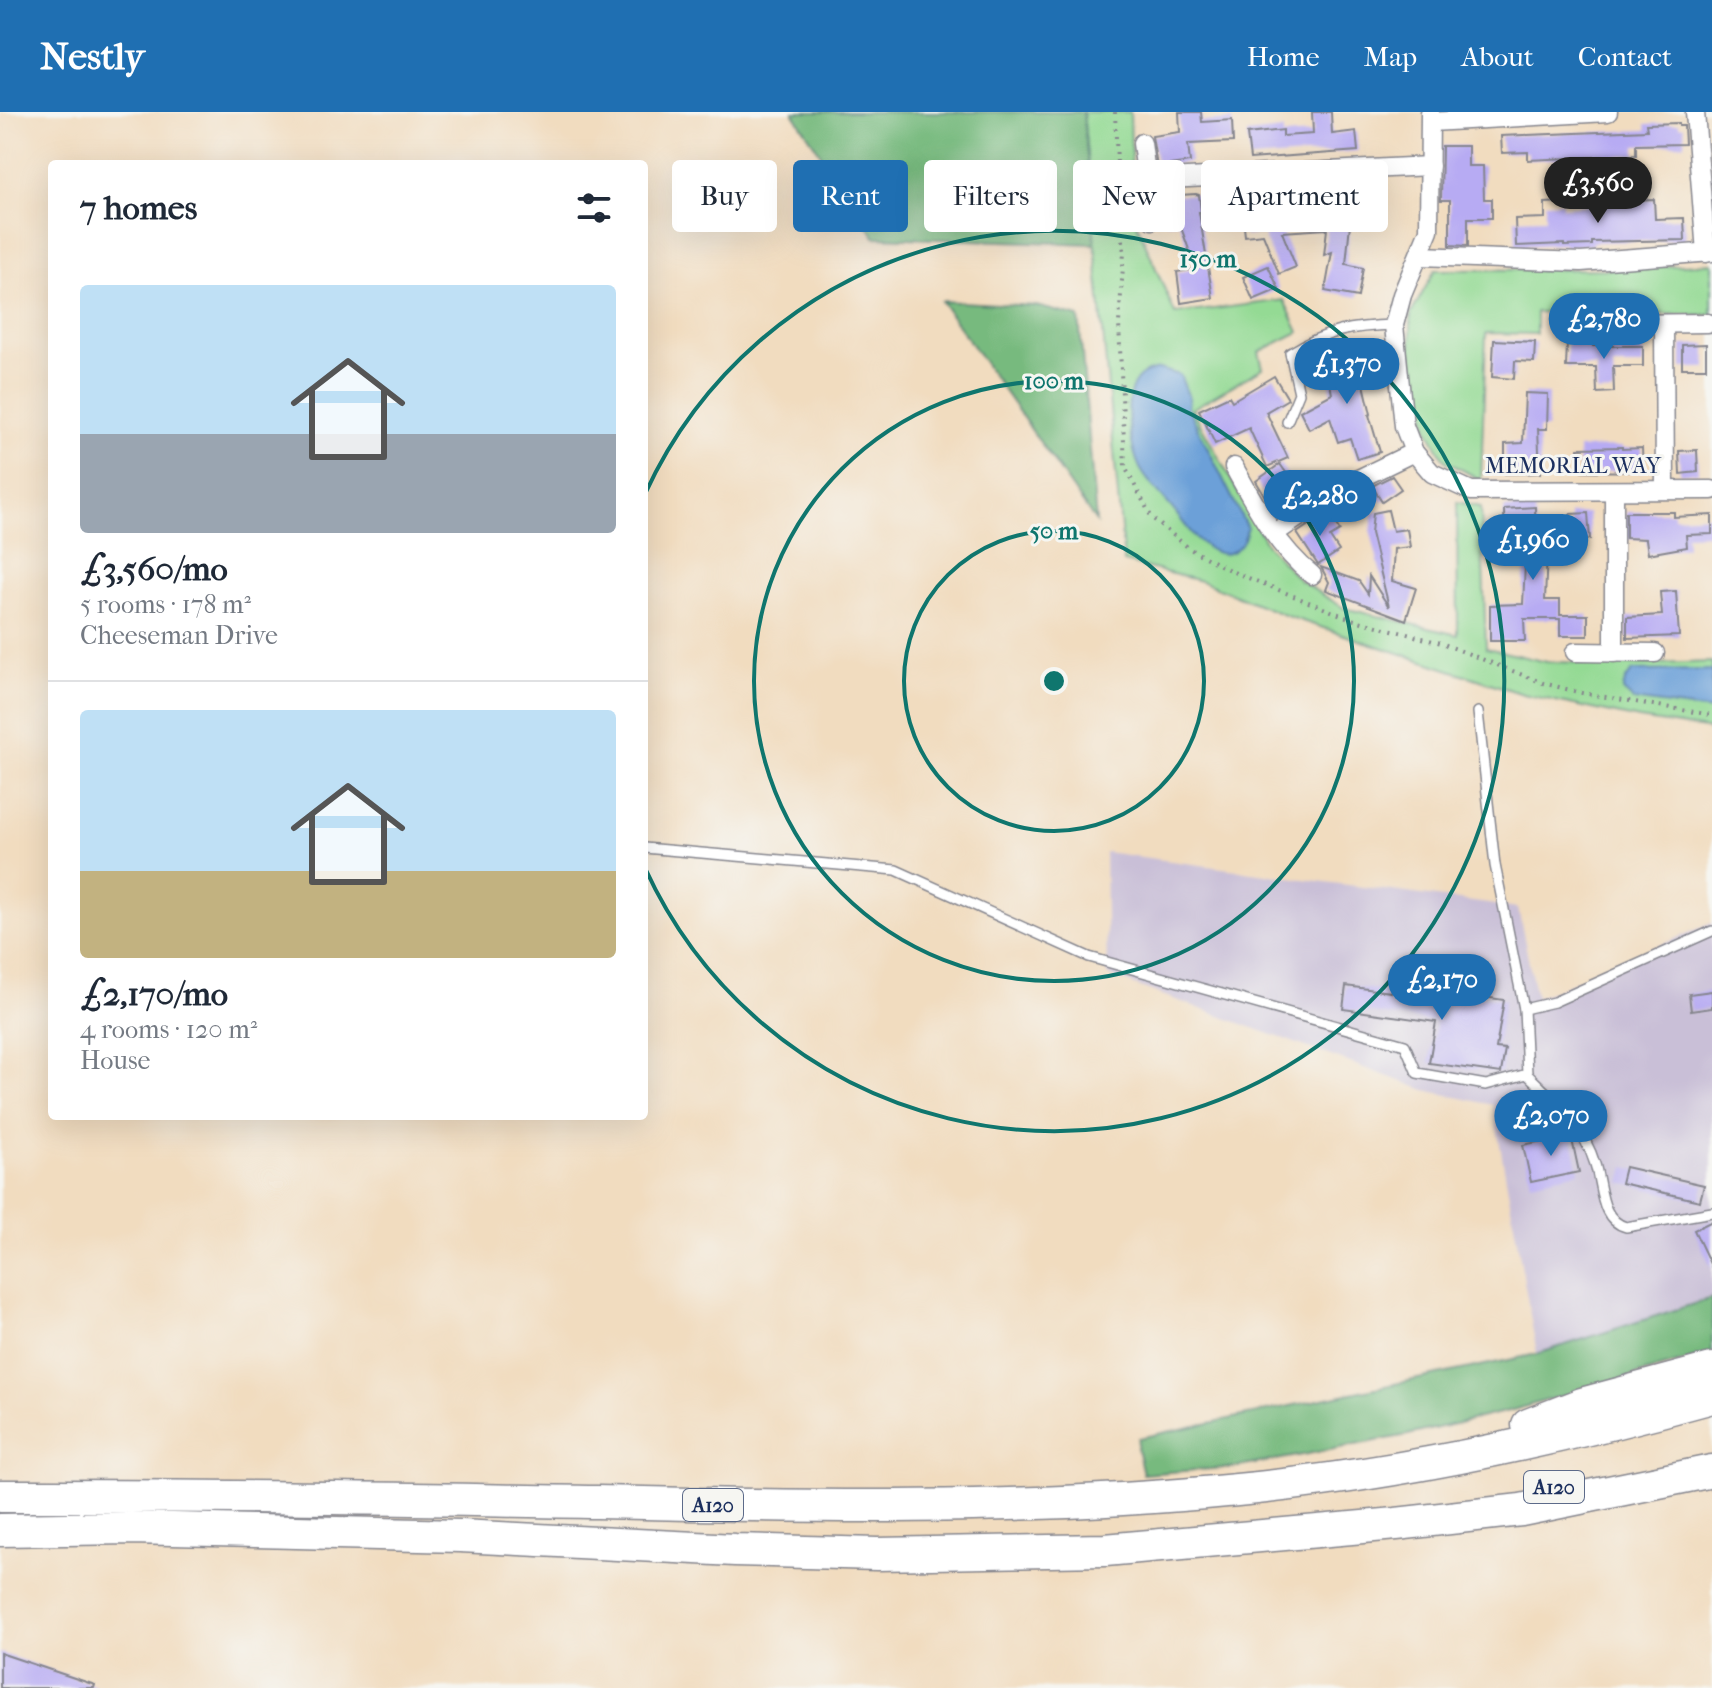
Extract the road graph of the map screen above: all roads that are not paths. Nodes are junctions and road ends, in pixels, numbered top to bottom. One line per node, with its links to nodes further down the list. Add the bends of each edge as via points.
1 (1608, 112): 3 (street)
2 (1695, 112): 8 (street)
3 (1431, 117): 6 (street)
4 (1142, 143): 5 (street)
5 (1144, 160)
6 (1430, 166): 7 (street); 9 (street, via 1429,230)
7 (1185, 178)
8 (1709, 252): 9 (street, via 1581,262)
9 (1420, 256): 12 (street)
10 (1708, 323): 13 (street)
11 (1628, 324): 13 (street)
12 (1394, 325): 14 (lane, via 1354,326 1314,338 1290,353 1299,393); 15 (street, via 1404,426)
13 (1664, 325): 17 (street)
14 (1287, 422)
15 (1414, 452): 19 (street, MEMORIAL WAY, via 1432,473 1471,491); 20 (street, via 1348,484)
16 (1234, 467): 20 (street)
17 (1665, 489): 18 (street, MEMORIAL WAY); 19 (street, MEMORIAL WAY)
18 (1712, 490)
19 (1614, 491): 23 (street)
20 (1275, 533): 21 (street, via 1293,560)
21 (1312, 575)
22 (1575, 652): 23 (street)
23 (1614, 653): 24 (street)
24 (1655, 653)
25 (1478, 712): 28 (lane, via 1495,865)
26 (648, 848): 29 (lane, via 896,870 1089,957 1405,1045 1417,1073 1486,1085)
27 (1712, 931): 28 (lane, via 1554,1002)
28 (1524, 1009): 29 (lane)
29 (1527, 1074): 30 (lane, via 1576,1124 1594,1161 1609,1218 1618,1225)
30 (1712, 1212)
31 (1712, 1369): 34 (highway, A120, via 1582,1404)
32 (1712, 1397): 34 (highway, A120)
33 (1712, 1450): 37 (highway, A120)
34 (1425, 1465): 36 (highway, A120, via 1234,1491 1074,1502 854,1507)
35 (1712, 1471): 37 (highway, A120, via 1521,1510)
36 (0, 1496)
37 (1396, 1524): 38 (highway, A120, via 1105,1550 877,1554 460,1536)
38 (0, 1530)

